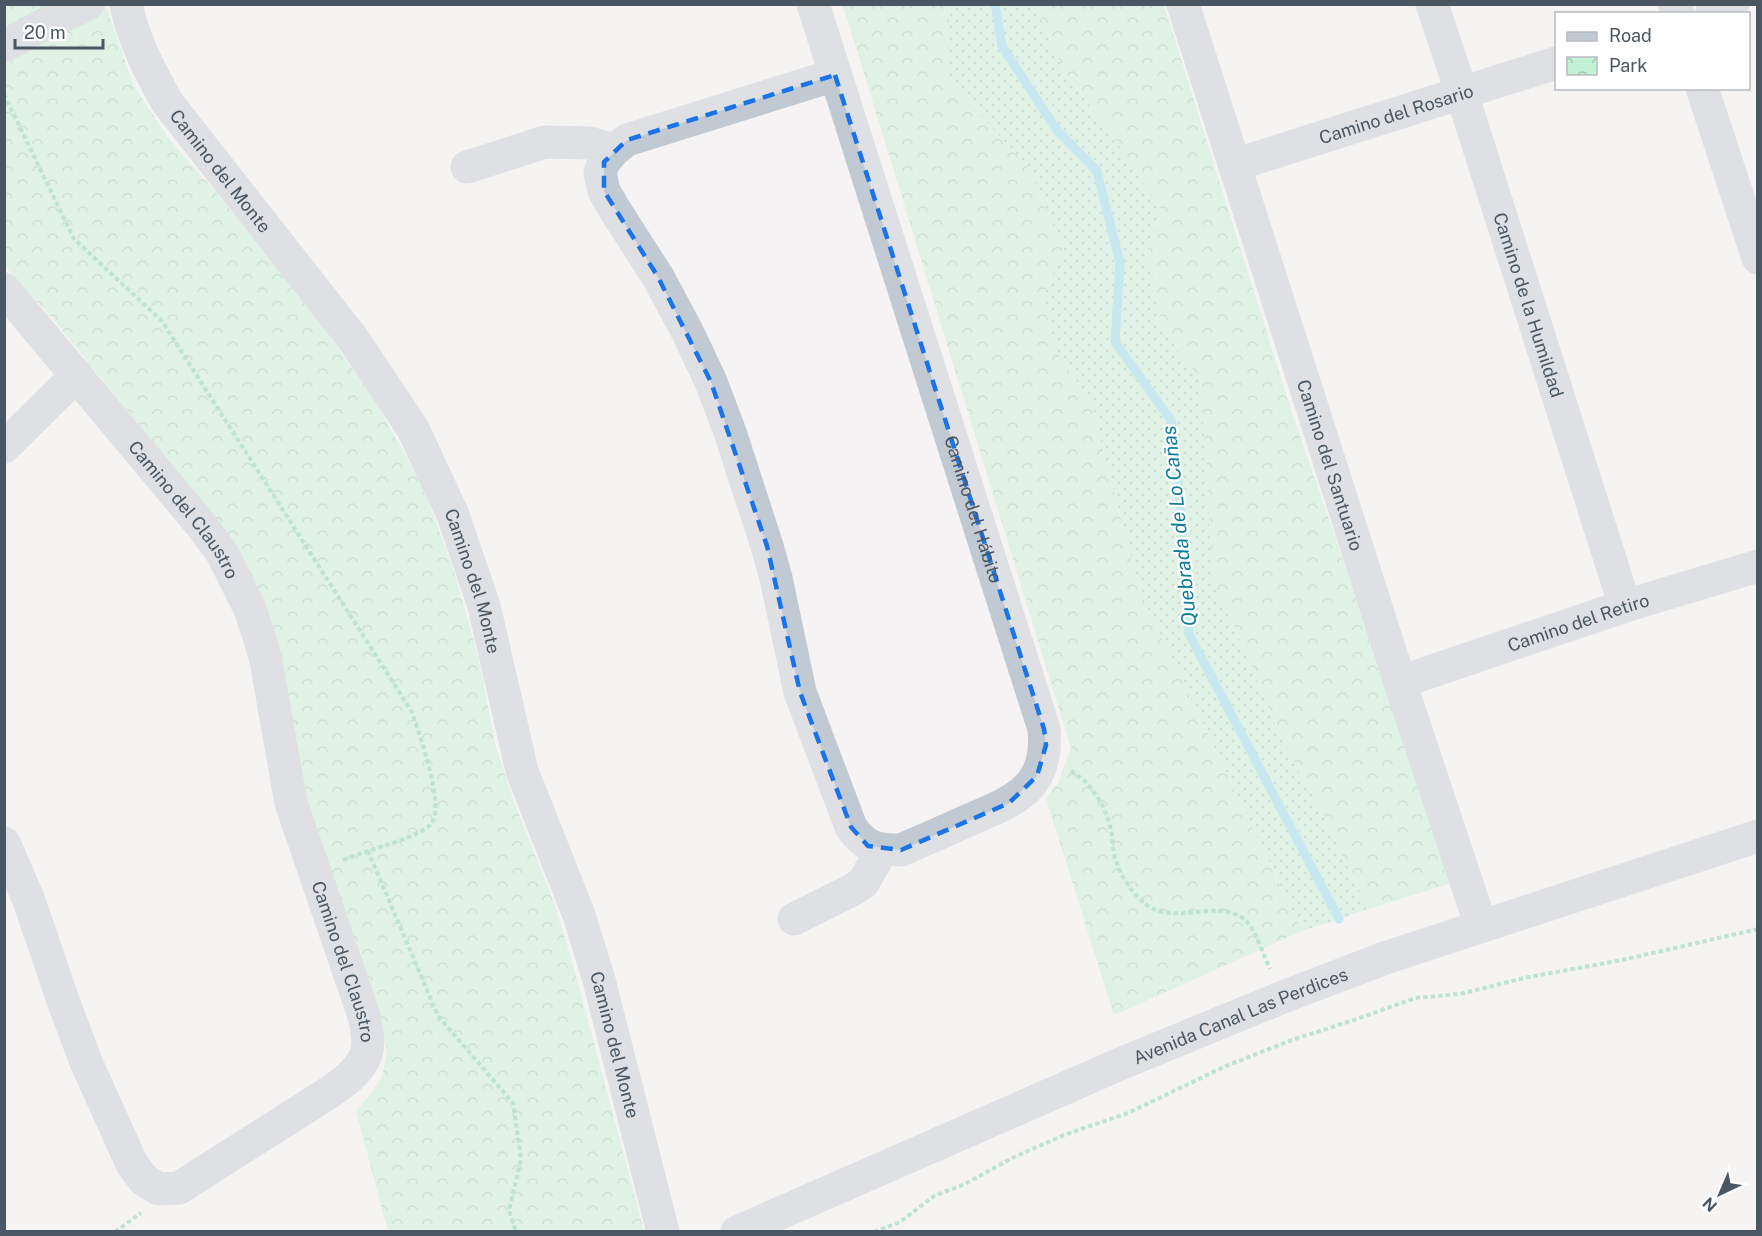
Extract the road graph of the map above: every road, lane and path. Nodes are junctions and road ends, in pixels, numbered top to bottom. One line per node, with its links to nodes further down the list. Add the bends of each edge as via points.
1 (88, 4): 8 (street)
2 (126, 4): 33 (street, Camino del Monte, via 145,62 167,102 353,339 413,429 453,515 484,606 522,771 579,915 599,980)
3 (813, 4): 10 (street, Camino del Hábito)
4 (1183, 4): 15 (street, Camino del Santuario)
5 (1432, 4): 12 (street, Camino de la Humildad)
6 (1733, 4): 7 (street)
7 (1715, 12)
8 (4, 46)
9 (1555, 64): 12 (street, Camino del Rosario)
10 (835, 75): 14 (street, via 627,140); 24 (street, Camino del Hábito, via 1044,729)
11 (1703, 90): 17 (street)
12 (1461, 91): 15 (street, Camino del Rosario); 22 (street, Camino de la Humildad)
13 (4, 94): 32 (path, via 74,239 162,321 412,712 431,771 436,813 433,823 425,830 368,852 438,1016 513,1102 521,1159 508,1210)
14 (614, 150): 16 (street, via 590,143 545,142); 27 (street, via 600,173 604,191 658,277 711,382 767,546 800,692 851,827 868,846)
15 (1233, 165): 23 (street, Camino del Santuario)
16 (467, 167)
17 (1758, 258)
18 (4, 289): 19 (street, Camino del Claustro)
19 (77, 375): 20 (street); 26 (street, Camino del Claustro, via 222,553 250,609 266,661 291,803 364,1016 368,1046 364,1057 341,1084 319,1099 178,1188 159,1189 144,1180 132,1164 95,1082)
20 (4, 447)
21 (1758, 566): 22 (street, Camino del Retiro)
22 (1625, 606): 23 (street, Camino del Retiro)
23 (1400, 682): 29 (street, Camino del Santuario)
24 (1043, 761): 27 (street, Camino del Hábito, via 1027,789 1009,803 901,850); 31 (path, via 1074,773 1098,797 1106,812 1116,863 1135,894 1158,911 1186,915 1216,910 1249,924)
25 (1758, 836): 29 (street, Avenida Canal Las Perdices)
26 (4, 843)
27 (882, 850): 28 (street, via 863,883)
28 (794, 919)
29 (1481, 926): 31 (street, Avenida Canal Las Perdices)
30 (1758, 929): 35 (path, via 1460,994 1415,998 1292,1040 1226,1066 1128,1113 1014,1157 934,1196 900,1222)
31 (1282, 997): 34 (street, Avenida Canal Las Perdices)
32 (516, 1232)
33 (663, 1232)
34 (737, 1232)
35 (874, 1232)

